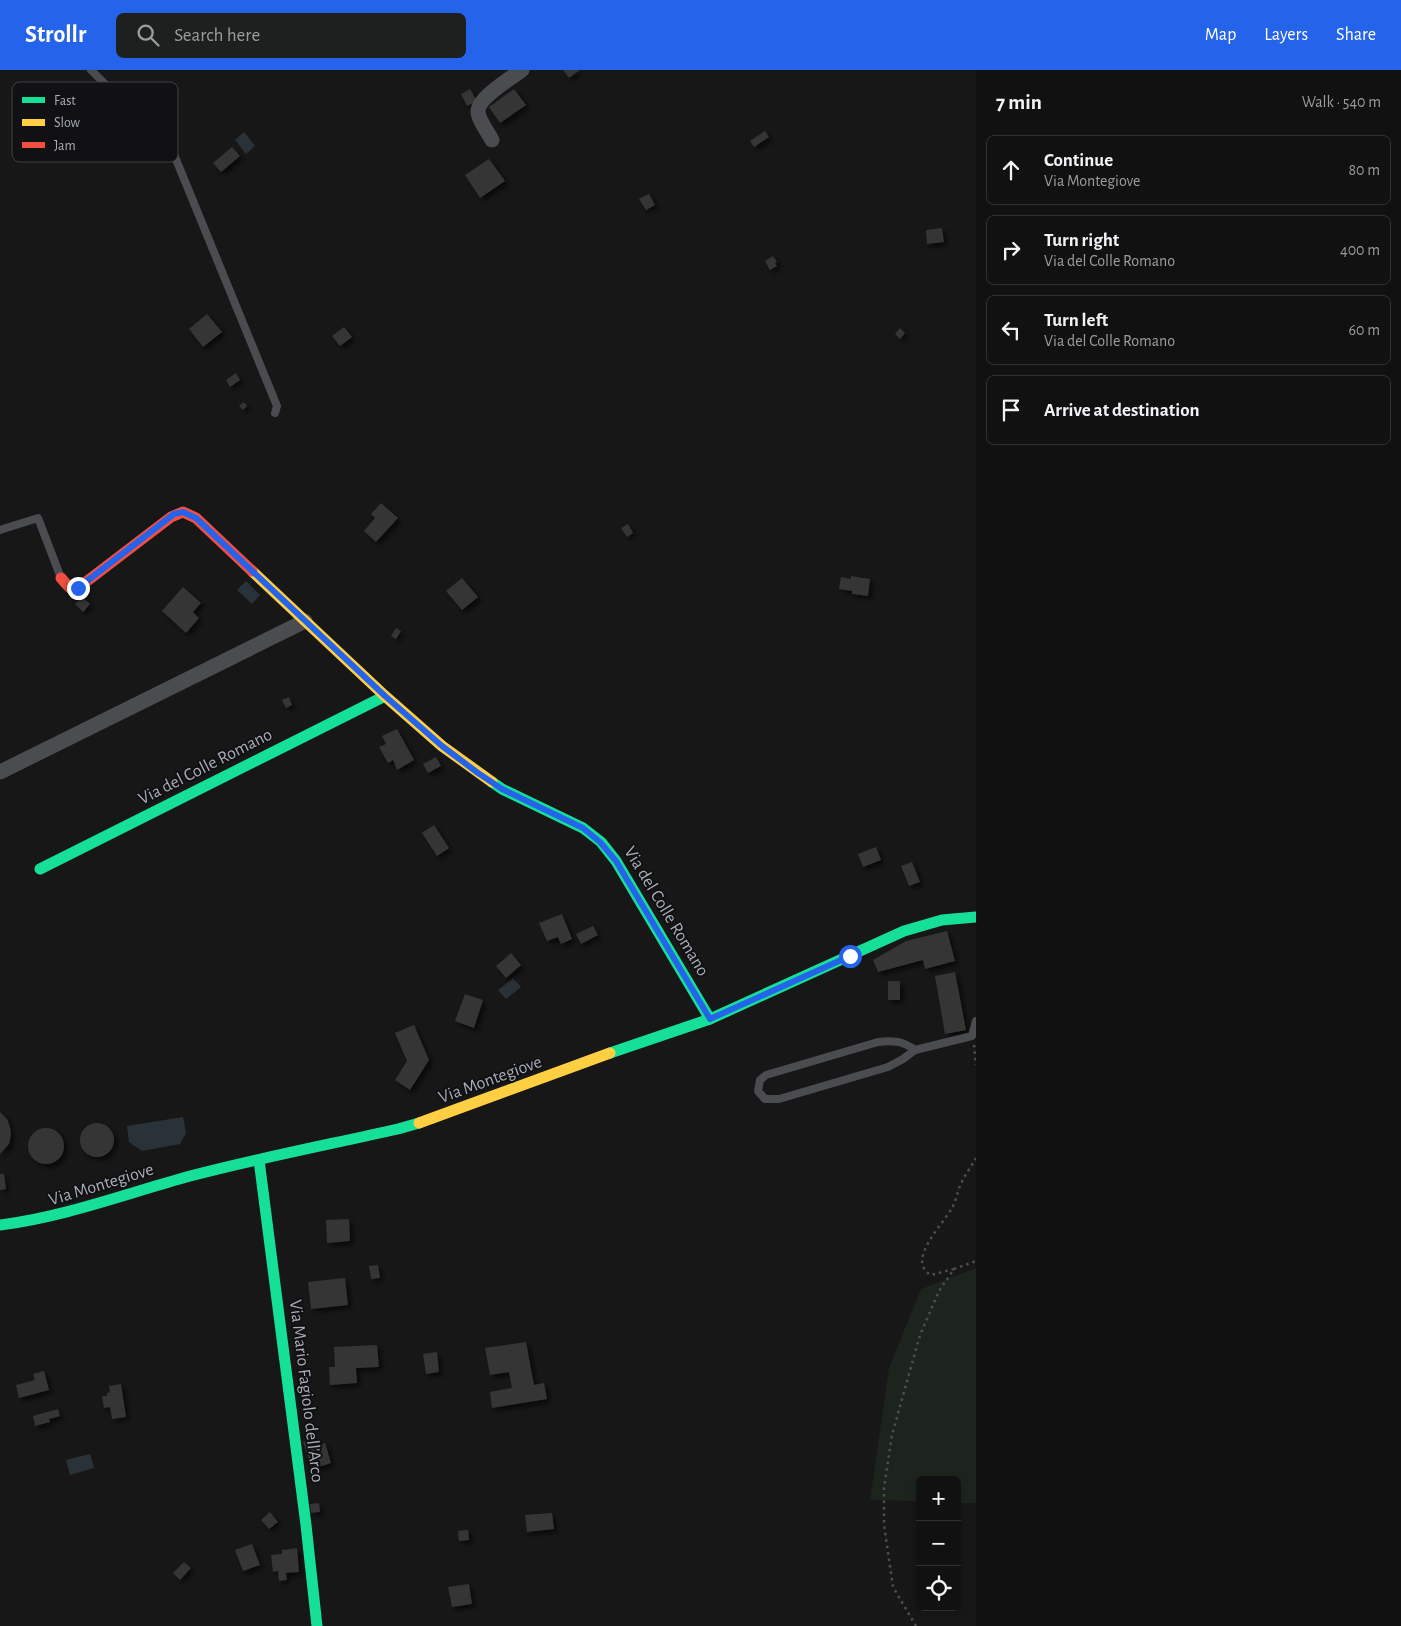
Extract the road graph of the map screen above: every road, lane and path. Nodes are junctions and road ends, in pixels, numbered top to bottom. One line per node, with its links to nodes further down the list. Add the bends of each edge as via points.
1 (91, 70): 3 (lane)
2 (522, 70): 4 (street, via 479,106 479,115)
3 (103, 82)
4 (492, 140)
5 (177, 162): 6 (lane, via 277,406)
6 (276, 413)
7 (0, 530): 8 (lane, Via del Colle Romano, via 38,518)
8 (61, 578): 9 (street, Via del Colle Romano, via 70,588 80,587 171,517 187,513)
9 (305, 621): 10 (street, Via del Colle Romano); 11 (street)
10 (385, 696): 12 (street, Via del Colle Romano); 14 (street, Via del Colle Romano, via 442,746 484,777 515,796 578,824 600,842 616,861)
11 (0, 772)
12 (40, 869)
13 (976, 917): 14 (street, Via Montegiove, via 942,920 904,931)
14 (710, 1019): 20 (street, Via Montegiove, via 435,1118)
15 (976, 1021): 16 (lane)
16 (972, 1036): 17 (lane); 18 (path)
17 (915, 1050): 17 (lane, via 888,1066 779,1099 765,1098 758,1091 760,1080 766,1075 878,1042 899,1042)
18 (976, 1065)
19 (976, 1158): 23 (path, via 960,1185 952,1208 922,1257 924,1271 931,1275)
20 (259, 1160): 21 (street, Via Montegiove, via 167,1182 58,1216); 24 (street, Via Mario Fagiolo dell'Arco)
21 (0, 1225)
22 (976, 1261): 23 (path)
23 (954, 1269): 25 (path, via 939,1291 920,1335 892,1435 884,1488 884,1525 893,1587)
24 (317, 1626)
25 (916, 1626)

